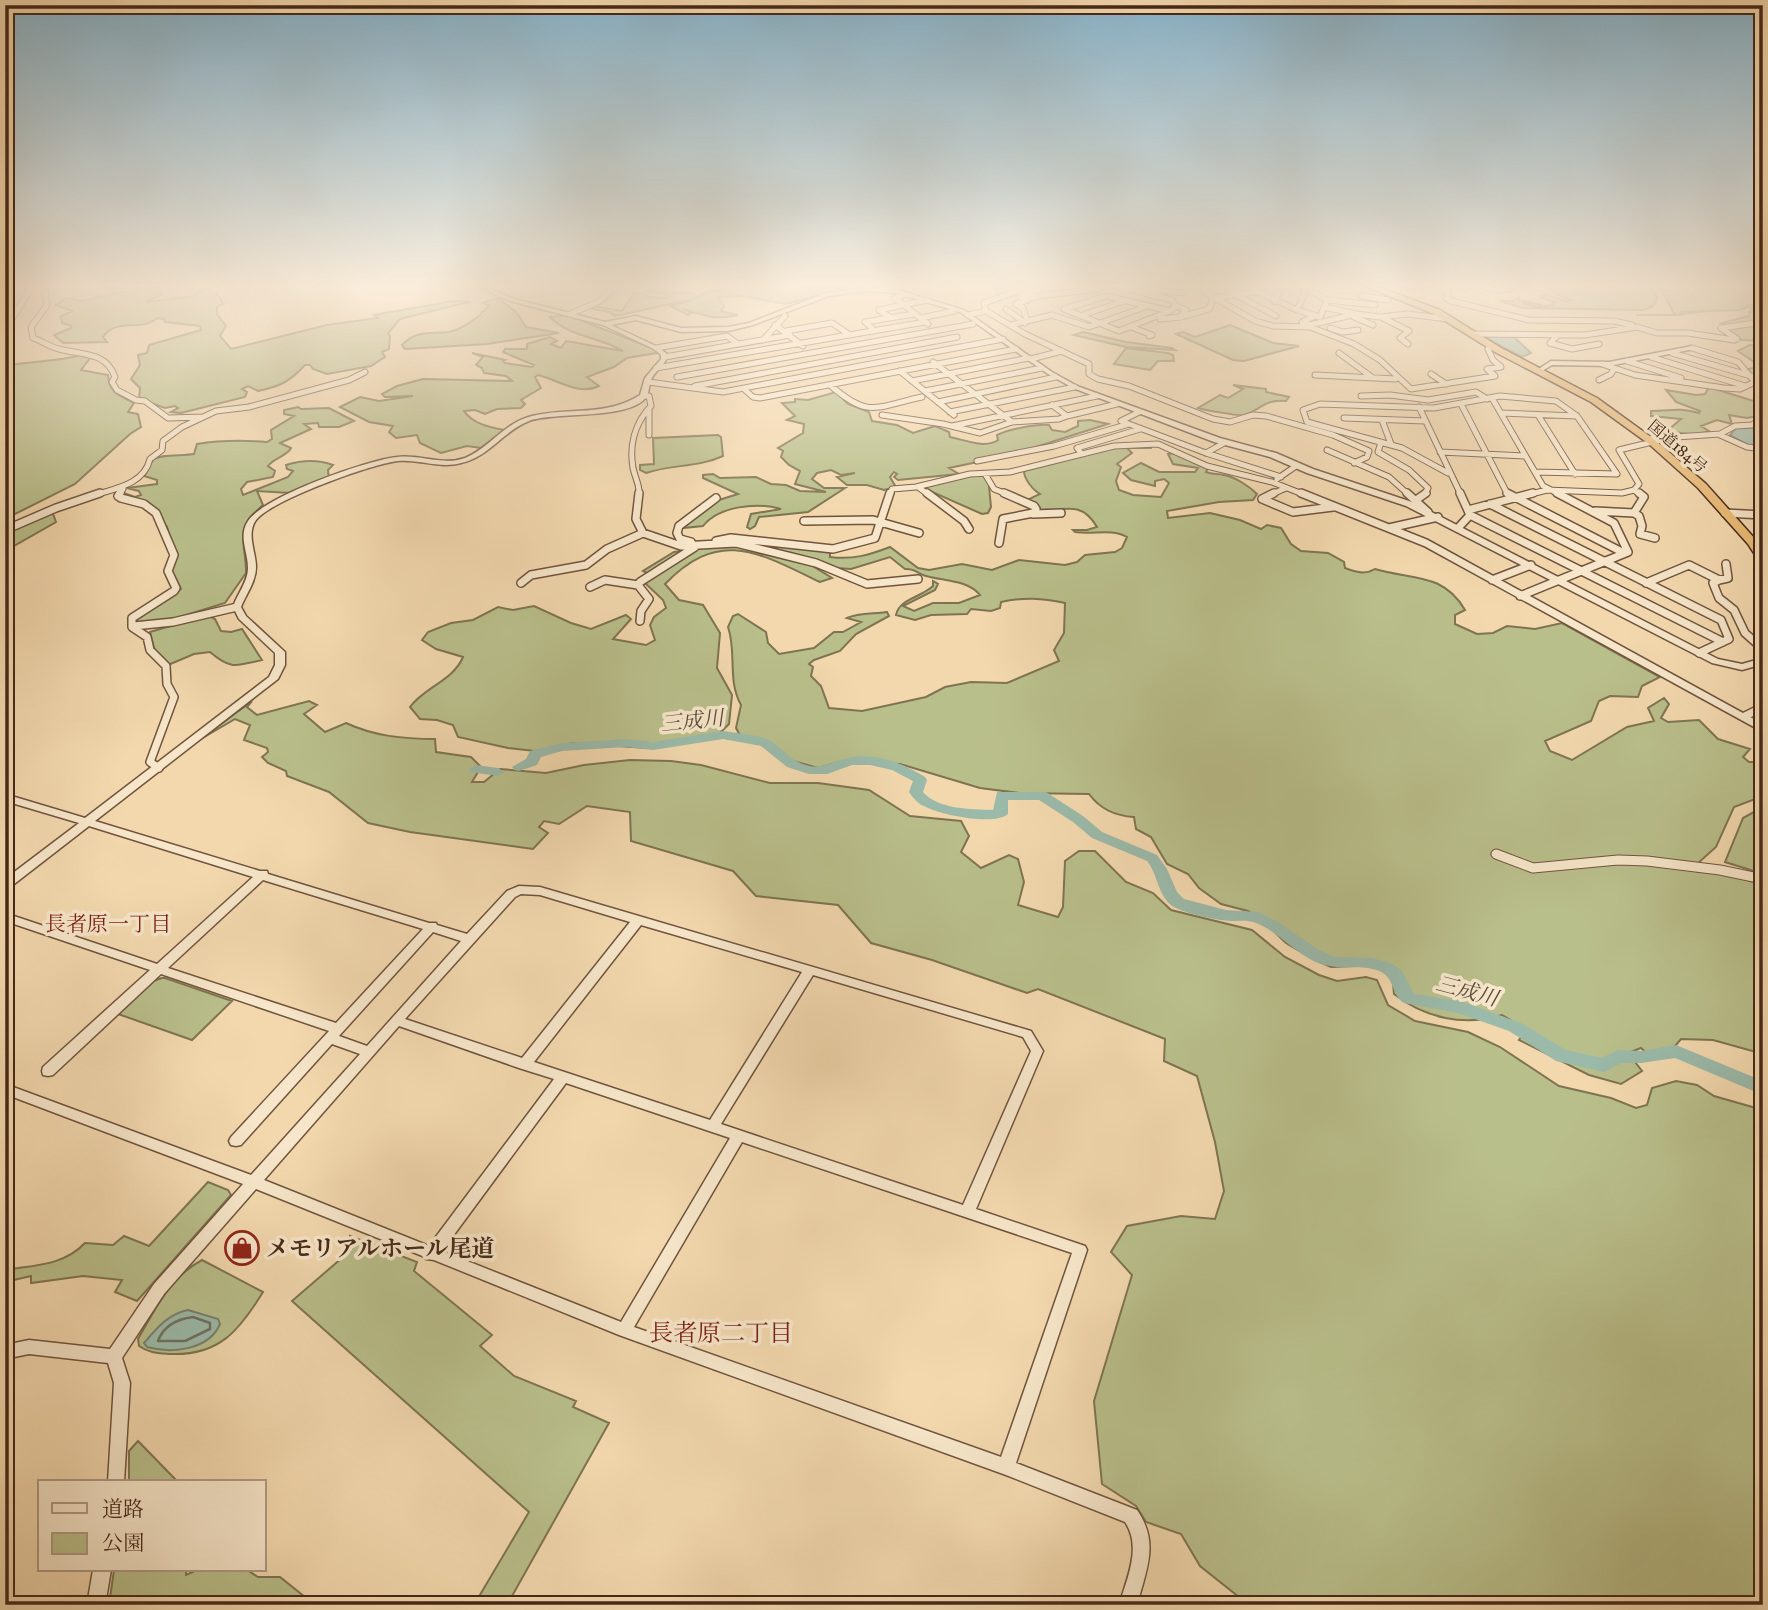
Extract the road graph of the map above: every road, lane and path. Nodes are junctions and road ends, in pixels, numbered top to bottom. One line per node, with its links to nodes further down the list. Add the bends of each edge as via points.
1 (100, 360): 81 (street, via 111,367 117,390 145,401 168,418)
2 (662, 360): 26 (street)
3 (712, 360): 27 (street)
4 (747, 360): 23 (street)
5 (772, 360): 23 (street)
6 (831, 360): 22 (street)
7 (892, 360): 33 (street)
8 (931, 360): 24 (street)
9 (957, 360): 24 (street)
10 (1024, 360): 35 (street)
11 (1032, 360): 28 (street)
12 (1083, 360): 106 (street, via 1091,366 1088,372 1092,377 1128,386 1184,411 1229,422 1250,415 1269,416 1358,444 1369,454)
13 (1349, 360): 43 (street)
14 (1379, 360): 42 (street)
15 (1494, 360): 51 (street, via 1501,367 1487,369 1495,376)
16 (1519, 360): 30 (highway, 国道184号)
17 (1632, 360): 21 (street)
18 (1661, 360): 55 (street)
19 (1697, 360): 38 (street)
20 (1732, 360): 38 (street)
21 (1627, 361): 25 (street); 48 (street)
22 (821, 362): 33 (street); 34 (street)
23 (751, 364): 34 (street); 39 (street)
24 (936, 364): 31 (street); 35 (street)
25 (1602, 364): 29 (street); 30 (street, via 1555,363)
26 (656, 368): 27 (street); 46 (street)
27 (668, 368): 39 (street)
28 (1042, 368): 40 (street); 50 (street)
29 (1614, 369): 44 (street); 48 (street, via 1650,380)
30 (1540, 370): 94 (highway, 国道184号, via 1594,400)
31 (900, 371): 45 (street); 47 (street)
32 (365, 372): 81 (street)
33 (833, 372): 47 (street); 49 (street)
34 (761, 373): 49 (street); 53 (street)
35 (949, 374): 45 (street); 50 (street)
36 (1431, 374): 51 (street)
37 (1315, 375): 41 (street)
38 (1751, 376): 55 (street, via 1755,382)
39 (677, 377): 53 (street)
40 (1056, 377): 54 (street); 59 (street)
41 (1358, 379): 43 (street); 62 (street)
42 (1396, 379): 43 (street); 51 (street, via 1413,389)
43 (1376, 380)
44 (1599, 380)
45 (912, 381): 58 (street)
46 (648, 382): 53 (street); 60 (street)
47 (845, 382): 52 (street)
48 (1692, 382): 55 (street)
49 (771, 383): 56 (street); 57 (street)
50 (962, 384): 58 (street); 59 (street)
51 (1446, 384)
52 (830, 385): 57 (street); 58 (street, via 851,403 865,408)
53 (687, 387): 56 (street, via 723,393)
54 (1075, 387): 61 (street); 68 (street)
55 (1748, 387)
56 (744, 388): 57 (street, via 753,397)
57 (783, 394)
58 (923, 394): 64 (street)
59 (975, 394): 64 (street); 68 (street)
60 (643, 396): 72 (street, via 649,396); 165 (street, via 622,407 527,419 462,461 394,459 276,502 257,515 248,529 252,569)
61 (1097, 396): 65 (street); 69 (street)
62 (1361, 396): 63 (street, via 1428,400 1479,392); 70 (street)
63 (1490, 398): 67 (street); 75 (street); 80 (street, via 1556,401)
64 (938, 402): 73 (street)
65 (1117, 404): 74 (street); 79 (street)
66 (1338, 404): 70 (street); 83 (street); 91 (street, via 1317,404 1303,411 1307,422)
67 (1461, 404): 71 (street); 103 (street)
68 (989, 405): 73 (street); 77 (street)
69 (1052, 405): 77 (street); 79 (street)
70 (1366, 405): 71 (street)
71 (1419, 407): 85 (street)
72 (649, 410): 92 (street); 143 (street, via 638,420 631,463 640,487 636,519)
73 (950, 412): 87 (street)
74 (1139, 412): 88 (street, via 1121,421); 96 (street)
75 (1501, 413): 78 (street); 104 (street)
76 (882, 415): 89 (street)
77 (1003, 415): 86 (street); 87 (street)
78 (1538, 415): 80 (street); 111 (street)
79 (1067, 416): 86 (street)
80 (1577, 416): 112 (street, via 1617,474)
81 (203, 417): 115 (street, via 163,441 162,450 150,459 144,474)
82 (1763, 417): 93 (street)
83 (1344, 418): 84 (street); 91 (street)
84 (1382, 420): 85 (street); 97 (street)
85 (1424, 421): 100 (street)
86 (1012, 422): 89 (street, via 980,433)
87 (964, 423): 89 (street)
88 (1129, 424): 90 (street); 105 (street, via 1043,449)
89 (951, 426)
90 (1140, 429): 101 (street, via 1076,448); 102 (street)
91 (1349, 434): 95 (street)
92 (649, 435)
93 (1720, 435): 94 (street); 98 (street)
94 (1649, 440): 119 (street, via 1619,450 1639,484); 134 (highway, 国道184号, via 1702,486)
95 (1381, 442): 97 (street); 123 (street, via 1378,452 1409,470 1428,488)
96 (1224, 443): 102 (street); 107 (street)
97 (1391, 444): 108 (street)
98 (1763, 449)
99 (1327, 450): 106 (street)
100 (1440, 452): 103 (street); 108 (street)
101 (1081, 453): 110 (street); 114 (street, via 1158,444 1207,466)
102 (1206, 453): 113 (street)
103 (1487, 454): 104 (street); 122 (street)
104 (1525, 456): 109 (street)
105 (977, 461)
106 (1354, 463): 123 (street, via 1380,472)
107 (1296, 466): 113 (street); 127 (street)
108 (1448, 472): 132 (street)
109 (1536, 472): 111 (street); 118 (street)
110 (985, 474): 116 (street); 130 (street, via 994,489 1034,506)
111 (1575, 474): 112 (street)
112 (1602, 475): 120 (street)
113 (1281, 477): 114 (street)
114 (1272, 482): 117 (street)
115 (126, 485): 142 (street); 167 (street, via 118,496 149,506 166,527 174,555 168,571 176,588 135,614)
116 (918, 487): 138 (street, via 892,489); 141 (street)
117 (1286, 488): 125 (street); 125 (street, via 1262,499 1293,512)
118 (1547, 490): 120 (street); 122 (street); 128 (street)
119 (1634, 490): 120 (street); 133 (street, via 1644,497)
120 (1611, 492)
121 (716, 498): 129 (street)
122 (1513, 498): 124 (street); 150 (street)
123 (1416, 500): 127 (street)
124 (1490, 504): 132 (street); 152 (street)
125 (1333, 507): 140 (street)
126 (716, 508): 129 (street)
127 (1428, 512): 136 (street)
128 (1592, 512): 133 (street); 150 (street, via 1614,523 1628,552)
129 (698, 513): 146 (street, via 679,526 678,536 690,542)
130 (1032, 513): 131 (street); 148 (street, via 1003,519)
131 (1061, 513)
132 (1469, 513): 139 (street); 155 (street)
133 (1633, 513): 145 (street, via 1639,516 1640,534)
134 (1725, 513): 135 (street); 151 (highway, 国道184号)
135 (1763, 515)
136 (1438, 517): 139 (street); 140 (street)
137 (804, 522): 138 (street)
138 (881, 522): 144 (street); 146 (street, via 873,539 833,549 731,538)
139 (1458, 527): 154 (street)
140 (1389, 528): 157 (street)
141 (969, 529)
142 (5, 530)
143 (643, 533): 149 (street, via 673,545); 160 (street, via 607,549 586,565 536,574)
144 (919, 534)
145 (1654, 538)
146 (716, 541): 147 (street)
147 (736, 543): 149 (street); 156 (street, via 816,563 867,584)
148 (999, 543)
149 (697, 546): 162 (street)
150 (1624, 553): 152 (street)
151 (1763, 559)
152 (1603, 562): 155 (street); 161 (street)
153 (1726, 564): 159 (street, via 1728,578)
154 (1531, 565): 157 (street); 158 (street)
155 (1581, 570): 158 (street); 168 (street)
156 (919, 579)
157 (1492, 580): 164 (street)
158 (1559, 580): 164 (street); 170 (street)
159 (1719, 580): 161 (street, via 1689,565); 169 (street, via 1713,583 1719,598 1734,610 1745,633)
160 (521, 583)
161 (1646, 583): 168 (street, via 1721,621 1729,639)
162 (638, 585): 163 (street, via 605,580); 166 (street, via 649,599)
163 (590, 587)
164 (1520, 596): 173 (street)
165 (237, 607): 167 (street, via 158,626); 175 (street, via 280,652 277,673)
166 (640, 621)
167 (132, 627): 175 (street, via 147,637 150,650 166,666 167,684 174,697 150,762)
168 (1723, 642): 170 (street)
169 (1763, 649)
170 (1699, 653): 171 (street, via 1742,667)
171 (1762, 662)
172 (1763, 707): 173 (street)
173 (1743, 717): 174 (street)
174 (1763, 728)
175 (159, 768): 177 (street)
176 (5, 797): 177 (street)
177 (86, 822): 179 (street); 181 (street)
178 (1496, 854): 180 (street, via 1533,868 1647,861)
179 (263, 874): 184 (street); 186 (street)
180 (1763, 879)
181 (5, 885)
182 (5, 917): 186 (street)
183 (637, 921): 185 (street, via 540,891 519,890); 187 (street); 191 (street)
184 (432, 926): 185 (street); 189 (street)
185 (469, 939): 188 (street)
186 (159, 970): 189 (street); 192 (street)
187 (810, 970): 195 (street); 199 (street, via 1027,1034 1037,1051)
188 (397, 1021): 190 (street); 191 (street)
189 (334, 1033): 190 (street); 197 (street)
190 (369, 1052): 198 (street)
191 (524, 1065): 193 (street)
192 (48, 1071)
193 (562, 1078): 195 (street); 200 (street)
194 (5, 1089): 198 (street)
195 (712, 1128): 196 (street)
196 (738, 1137): 199 (street); 201 (street)
197 (236, 1141)
198 (254, 1182): 200 (street); 203 (street, via 159,1289)
199 (967, 1213): 204 (street, via 1080,1250)
200 (431, 1255): 201 (street)
201 (624, 1331): 204 (street)
202 (5, 1352): 203 (street, via 29,1347)
203 (114, 1357): 205 (street, via 122,1382)
204 (1006, 1467): 208 (street, via 1130,1516 1140,1526 1144,1542)
205 (116, 1480)
206 (102, 1572): 207 (street)
207 (96, 1605)
208 (1128, 1605)

